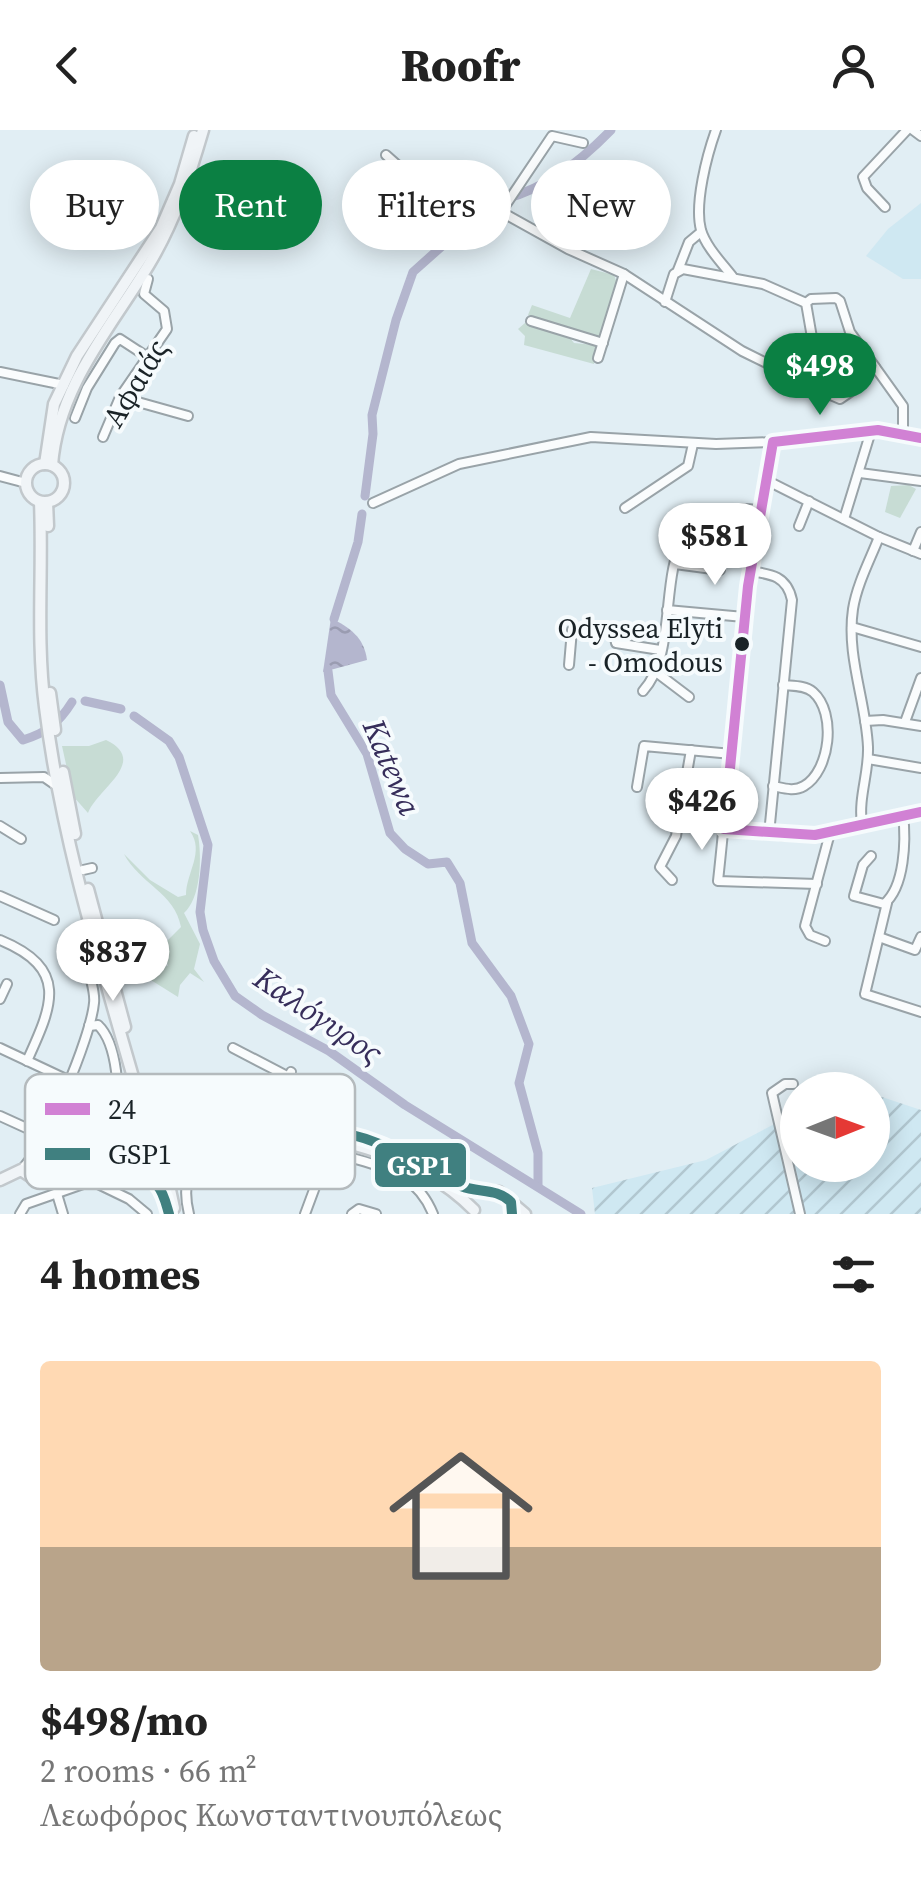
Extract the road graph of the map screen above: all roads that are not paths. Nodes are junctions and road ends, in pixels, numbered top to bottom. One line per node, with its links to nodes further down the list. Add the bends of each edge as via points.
1 (199, 130): 25 (main road, via 161,228); 35 (main road, via 182,200 149,265 90,352 61,414)
2 (716, 130): 11 (street, via 698,212)
3 (910, 130): 4 (street); 9 (street, via 863,176)
4 (921, 136)
5 (583, 142): 8 (street, via 552,136)
6 (386, 155): 7 (street)
7 (392, 160)
8 (511, 197)
9 (885, 207)
10 (511, 218): 13 (street)
11 (701, 232): 12 (street, via 689,242); 14 (street)
12 (678, 270): 14 (street); 16 (street)
13 (624, 274): 16 (street); 19 (street)
14 (732, 276): 17 (street)
15 (148, 279): 20 (street, Αφαιάς, via 144,294 164,310 168,329)
16 (665, 302): 22 (street, via 742,351 840,398)
17 (806, 303): 22 (street, via 840,301 850,332); 24 (street, via 814,349)
18 (531, 321): 19 (street)
19 (603, 342): 21 (street)
20 (146, 356): 26 (street, Αφαιάς); 28 (street, via 120,339 115,343)
21 (598, 358)
22 (875, 367): 30 (street, via 903,406)
23 (0, 372): 25 (street)
24 (802, 372)
25 (64, 385): 35 (main road, via 54,404)
26 (120, 396): 27 (street); 31 (street, Αφαιάς)
27 (188, 416)
28 (75, 418)
29 (872, 431): 30 (street); 33 (street); 36 (street)
30 (903, 434): 32 (street)
31 (103, 437)
32 (921, 438)
33 (772, 442): 34 (street); 38 (street)
34 (693, 444): 43 (street, via 582,438 459,464); 44 (street, via 688,466)
35 (49, 464): 40 (main road, via 30,470); 42 (main road, via 64,486)
36 (860, 474): 39 (street); 46 (street)
37 (0, 476): 40 (street)
38 (764, 478): 41 (street); 45 (street)
39 (921, 481)
40 (26, 483): 42 (main road, via 30,496)
41 (809, 501): 46 (street); 47 (street)
42 (44, 502): 71 (main road, via 48,703)
43 (373, 503)
44 (625, 508)
45 (758, 510): 52 (street, via 723,508 702,518 681,543); 53 (street)
46 (844, 519): 49 (street)
47 (799, 526)
48 (921, 532): 50 (street)
49 (879, 536): 50 (street); 56 (street)
50 (917, 552)
51 (720, 562): 52 (street, via 720,570)
52 (675, 564): 54 (street)
53 (750, 571): 55 (street); 64 (street, via 777,576 789,589)
54 (667, 610): 55 (street); 60 (street)
55 (744, 617): 72 (street)
56 (852, 627): 59 (street); 67 (street)
57 (613, 628): 60 (street, via 616,643)
58 (572, 630): 61 (street)
59 (921, 647)
60 (660, 650): 62 (street)
61 (569, 665)
62 (656, 672): 65 (street); 66 (street)
63 (921, 678): 68 (street)
64 (783, 685): 77 (street); 77 (street, via 812,691 828,731 818,771 806,785)
65 (643, 690)
66 (682, 694)
67 (865, 720): 68 (street); 73 (street)
68 (906, 722): 69 (street)
69 (921, 726)
70 (691, 750): 72 (street); 78 (street, via 644,746); 91 (street, via 676,836 660,867)
71 (56, 753): 75 (street); 79 (main road); 112 (main road)
72 (732, 754): 84 (street)
73 (868, 758): 74 (street); 82 (street)
74 (921, 768)
75 (34, 776): 76 (street); 79 (street)
76 (0, 778)
77 (772, 786): 86 (street)
78 (638, 787)
79 (59, 788): 111 (main road, via 86,911)
80 (921, 812): 81 (street)
81 (904, 814): 82 (street); 88 (street)
82 (862, 824): 85 (street)
83 (0, 826): 87 (street)
84 (724, 829): 86 (street); 92 (street, via 718,881)
85 (830, 833): 86 (street); 92 (street)
86 (769, 834)
87 (21, 839)
88 (907, 845): 89 (street); 94 (street)
89 (921, 845)
90 (871, 856): 94 (street, via 854,896)
91 (672, 880)
92 (816, 884): 99 (street, via 805,926)
93 (0, 896): 95 (street)
94 (887, 904): 97 (street)
95 (54, 920)
96 (921, 936): 97 (street, via 915,950)
97 (878, 938): 103 (street, via 865,994)
98 (0, 940): 107 (street, via 30,957 47,981 50,1008)
99 (825, 941)
100 (92, 980): 104 (street)
101 (7, 984): 102 (street)
102 (0, 999)
103 (921, 1012)
104 (90, 1026): 109 (street); 110 (street, via 105,1032)
105 (0, 1048): 107 (street)
106 (233, 1048): 113 (street)
107 (27, 1061): 108 (street)
108 (55, 1074)
109 (70, 1074)
110 (117, 1074)
111 (134, 1074)
112 (135, 1074)
113 (290, 1074)
114 (780, 1087): 117 (street, via 772,1093)
115 (0, 1116): 116 (street)
116 (25, 1127)
117 (780, 1128)
118 (355, 1136): 132 (main road)
119 (355, 1147): 135 (main road, via 414,1169)
120 (355, 1159): 144 (street, via 402,1176)
121 (25, 1165): 122 (street)
122 (22, 1170): 123 (main road); 124 (main road)
123 (25, 1172)
124 (0, 1180)
125 (793, 1182): 146 (street)
126 (70, 1189): 133 (street)
127 (108, 1189): 138 (street)
128 (160, 1189): 139 (main road)
129 (170, 1189): 139 (main road)
130 (187, 1189): 140 (street)
131 (315, 1189): 141 (street)
132 (484, 1193): 134 (main road, via 499,1192); 135 (main road)
133 (57, 1194): 136 (street, via 26,1204); 137 (street)
134 (511, 1208): 145 (main road)
135 (474, 1212)
136 (20, 1214)
137 (63, 1214)
138 (147, 1214)
139 (172, 1214)
140 (189, 1214)
141 (306, 1214)
142 (352, 1214): 143 (street, via 359,1208)
143 (376, 1214)
144 (433, 1214)
145 (525, 1214)
146 (800, 1214)

